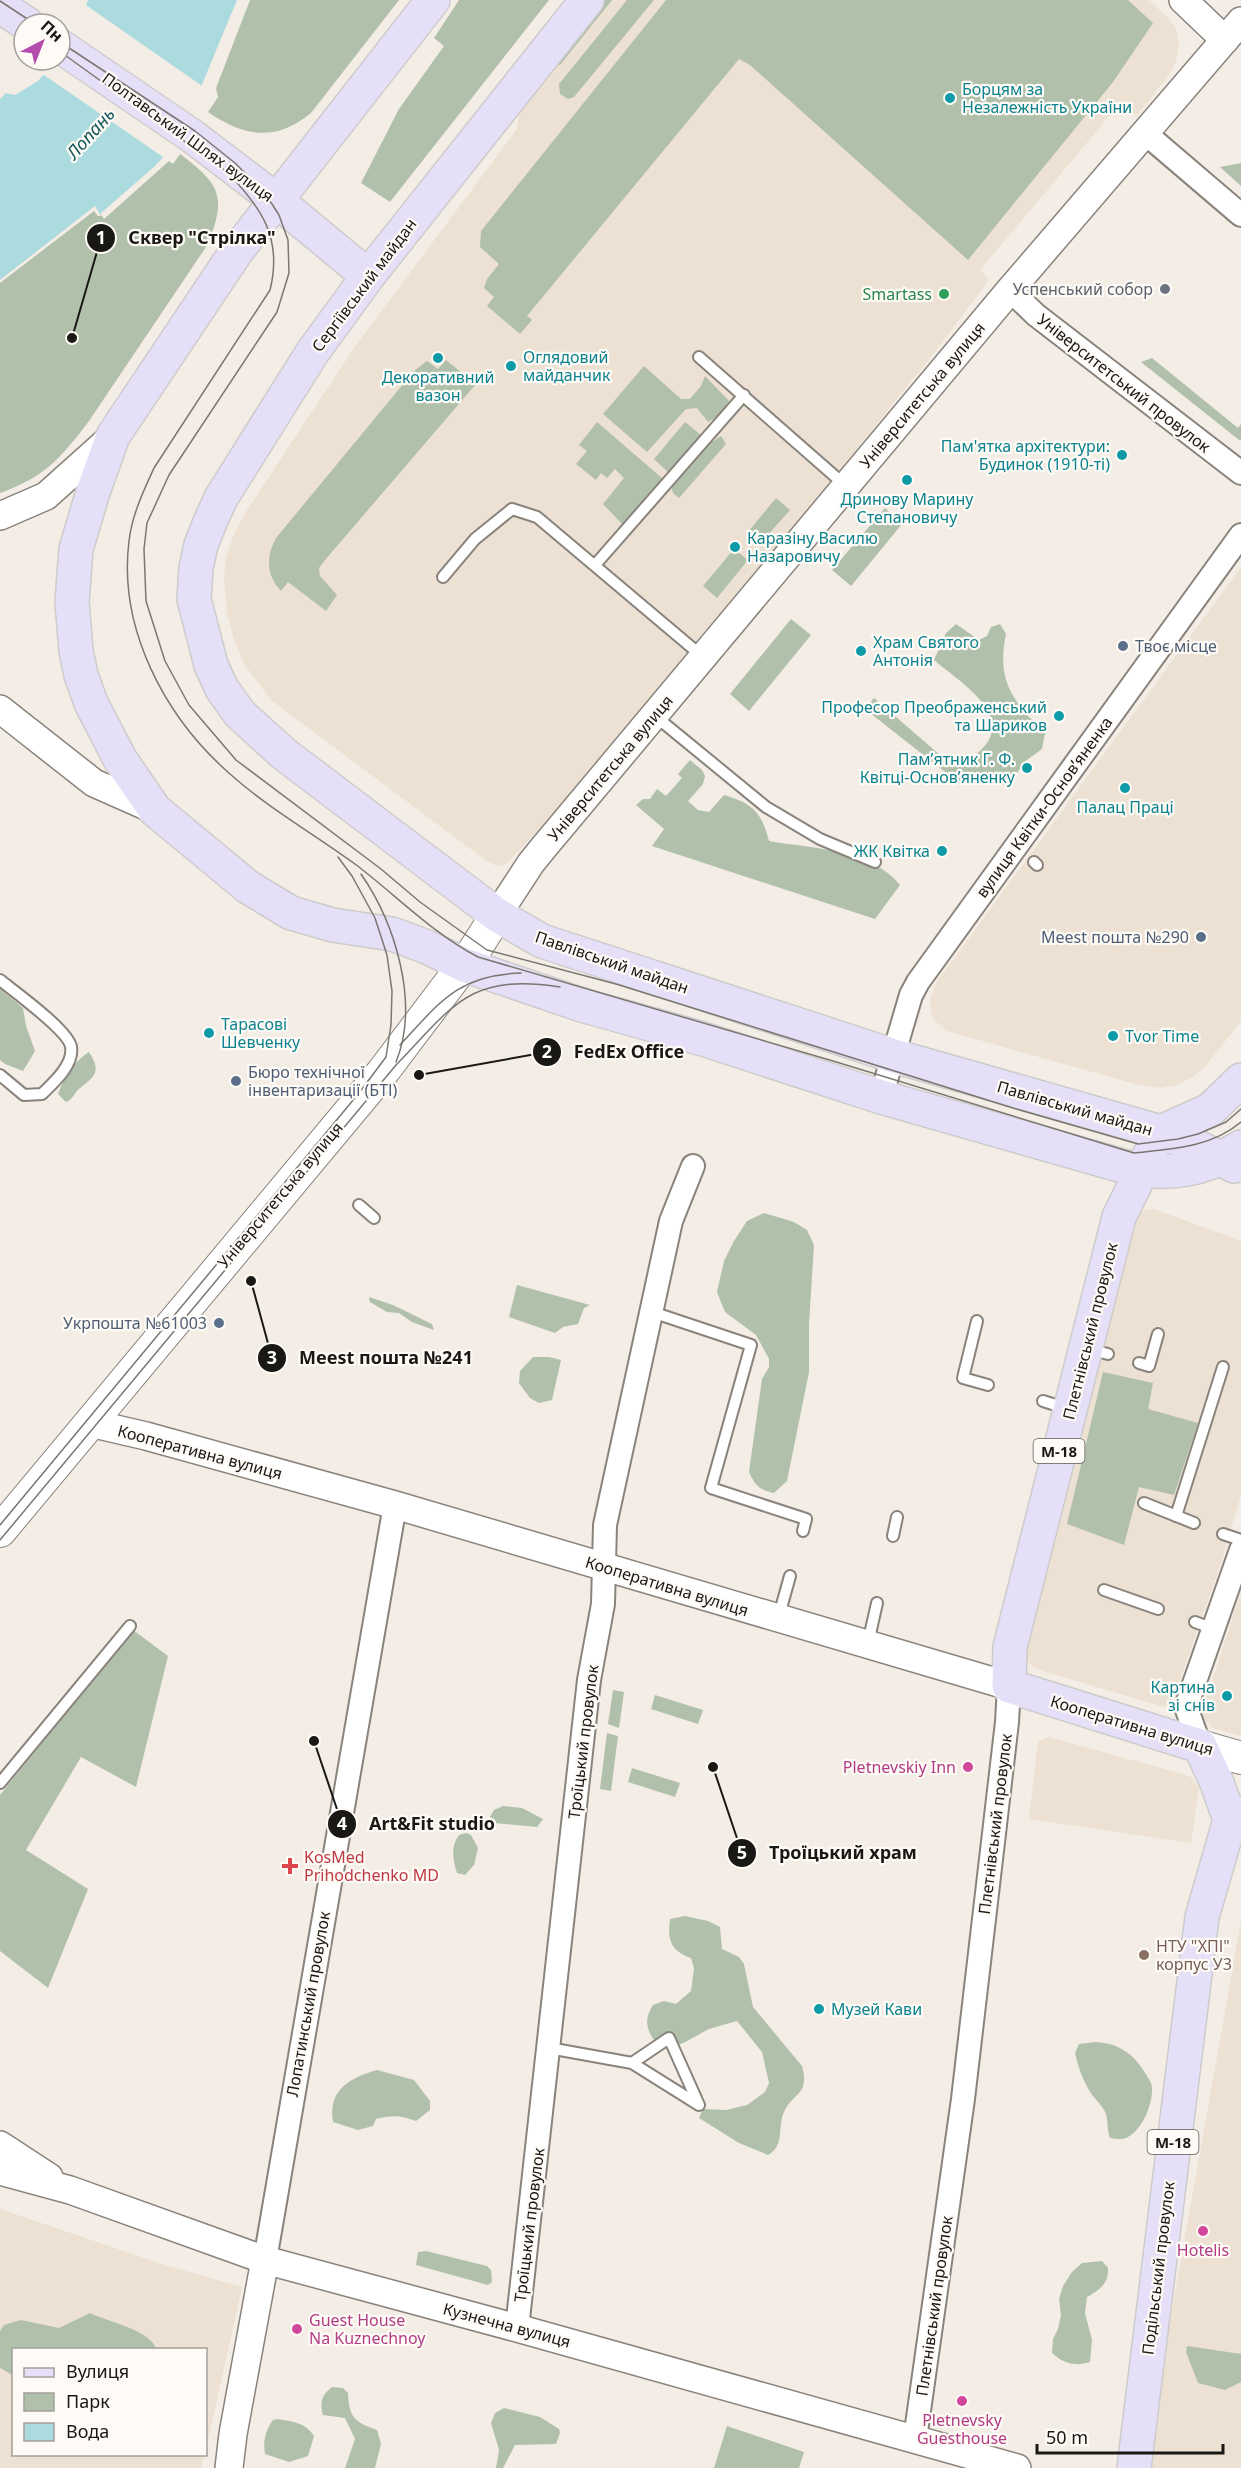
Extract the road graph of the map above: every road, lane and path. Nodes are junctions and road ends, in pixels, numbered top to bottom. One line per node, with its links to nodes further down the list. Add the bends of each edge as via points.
1 (433, 0): 7 (main road)
2 (587, 0): 9 (main road, Сергіївський майдан)
3 (1183, 0): 4 (street)
4 (1233, 30): 6 (street, Університетська вулиця)
5 (72, 54): 7 (main road, Полтавський Шлях вулиця, via 192,136)
6 (1144, 134): 8 (street); 10 (street, Університетська вулиця)
7 (276, 200): 9 (main road, Полтавський Шлях вулиця); 13 (main road, via 236,252)
8 (1241, 215)
9 (368, 276): 20 (main road, Сергіївський майдан, via 312,353 221,498 201,544)
10 (1010, 290): 14 (street, Університетський провулок, via 1036,315); 15 (street, Університетська вулиця)
11 (699, 357): 12 (lane)
12 (744, 395): 15 (lane); 18 (lane)
13 (113, 436): 16 (street, via 45,496); 24 (main road, via 76,549 73,628 76,654 91,703 120,759)
14 (1241, 473)
15 (846, 486): 21 (street, Університетська вулиця)
16 (0, 516)
17 (1241, 535): 29 (street, вулиця Квітки-Основ’яненка, via 918,982)
18 (595, 565): 19 (lane, via 537,517 512,509 475,539); 21 (lane)
19 (442, 577)
20 (194, 599): 26 (main road, Павлівський майдан, via 211,665 240,714 284,754)
21 (703, 657): 23 (street, Університетська вулиця)
22 (0, 709): 24 (street, via 94,783)
23 (654, 715): 25 (lane, via 766,807 820,839); 26 (street, Університетська вулиця, via 531,863)
24 (155, 810): 27 (main road, via 248,887 291,913 333,925 392,934)
25 (875, 862)
26 (497, 915): 27 (main road, Університетська вулиця); 29 (main road, Павлівський майдан, via 542,941)
27 (464, 965): 32 (main road); 45 (main road, Університетська вулиця, via 312,1165)
28 (0, 980): 30 (lane, via 65,1034 71,1047 70,1059 42,1094 24,1095)
29 (894, 1056): 32 (street, вулиця Квітки-Основ’яненка); 33 (main road, Павлівський майдан)
30 (0, 1075)
31 (1241, 1080): 33 (main road, via 1210,1110)
32 (881, 1097): 36 (main road)
33 (1161, 1132): 34 (main road, Павлівський майдан); 36 (main road, Плетнівський провулок)
34 (1235, 1159): 36 (main road, via 1185,1171)
35 (693, 1166): 39 (street, Троїцький провулок, via 671,1221)
36 (1143, 1171): 65 (main road, Плетнівський провулок / М-18, via 1119,1217 1096,1351 1056,1406 1010,1647)
37 (359, 1205): 38 (lane)
38 (374, 1218)
39 (652, 1312): 52 (lane, via 751,1345 711,1488 806,1519); 57 (street, Троїцький провулок, via 605,1525)
40 (977, 1321): 44 (lane, via 963,1378)
41 (1158, 1334): 42 (lane, via 1149,1366)
42 (1139, 1363)
43 (1223, 1367): 48 (lane)
44 (988, 1385)
45 (90, 1423): 47 (street, Кооперативна вулиця); 50 (main road, Університетська вулиця)
46 (1144, 1503): 48 (lane)
47 (394, 1506): 57 (street, Кооперативна вулиця); 75 (street, Лопатинський провулок)
48 (1176, 1516): 51 (lane)
49 (897, 1517): 54 (lane)
50 (3, 1523)
51 (1194, 1523)
52 (803, 1531)
53 (1223, 1534): 55 (lane)
54 (893, 1536)
55 (1241, 1540)
56 (1241, 1550): 66 (street, via 1204,1626 1186,1707)
57 (603, 1567): 62 (street, Кооперативна вулиця); 70 (street, Троїцький провулок, via 603,1604 589,1680)
58 (790, 1576): 62 (lane)
59 (1104, 1590): 61 (lane)
60 (878, 1603): 64 (lane)
61 (1158, 1610)
62 (778, 1619): 64 (street, Кооперативна вулиця)
63 (130, 1626): 68 (lane)
64 (867, 1646): 65 (street, Кооперативна вулиця)
65 (1009, 1686): 66 (main road, Кооперативна вулиця); 77 (street, Плетнівський провулок, via 963,2099)
66 (1200, 1746): 67 (main road, Кооперативна вулиця); 69 (main road, Подільський провулок / М-18)
67 (1241, 1758)
68 (0, 1783)
69 (1236, 1816): 80 (main road, Подільський провулок / М-18, via 1202,1917)
70 (549, 2048): 71 (lane); 76 (street, Троїцький провулок)
71 (632, 2063): 71 (lane, via 661,2080 699,2104 669,2038)
72 (0, 2145): 74 (street)
73 (0, 2171): 74 (street, Кузнечна вулиця)
74 (70, 2190): 75 (street, Кузнечна вулиця)
75 (266, 2260): 76 (street, Кузнечна вулиця); 78 (street, Лопатинський провулок)
76 (517, 2328): 77 (street, Кузнечна вулиця)
77 (915, 2439): 79 (street, Кузнечна вулиця)
78 (229, 2468)
79 (1017, 2468)
80 (1134, 2468)

